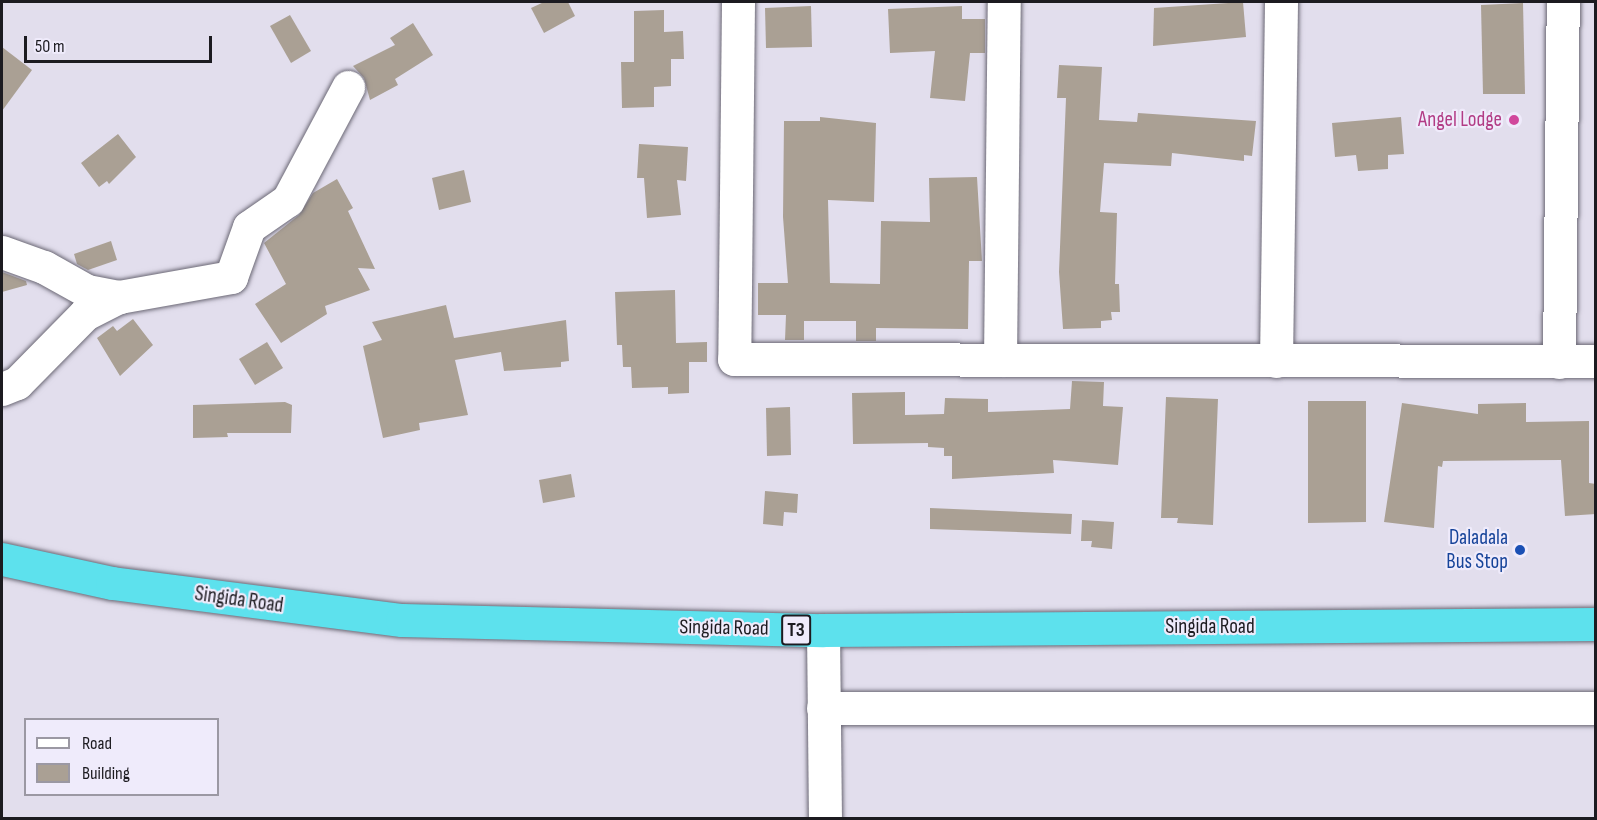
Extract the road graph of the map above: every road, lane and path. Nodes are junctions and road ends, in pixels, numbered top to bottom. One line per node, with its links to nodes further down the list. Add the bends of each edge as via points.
1 (738, 2): 8 (street, via 734,359)
2 (1004, 2): 8 (street)
3 (1281, 2): 9 (street)
4 (1563, 2): 11 (street)
5 (348, 87): 7 (street, via 288,200 249,227 231,277)
6 (2, 252): 7 (street, via 44,267 87,291)
7 (119, 297): 12 (street, via 85,315 16,383)
8 (1000, 360): 9 (street)
9 (1276, 361): 11 (street)
10 (1596, 361): 11 (street)
11 (1559, 362)
12 (2, 389)
13 (2, 559): 15 (highway, Singida Road / T3, via 112,582 402,620)
14 (1596, 624): 15 (highway, Singida Road / T3)
15 (823, 630): 16 (street)
16 (823, 708): 17 (street); 18 (street)
17 (1596, 708)
18 (825, 819)

